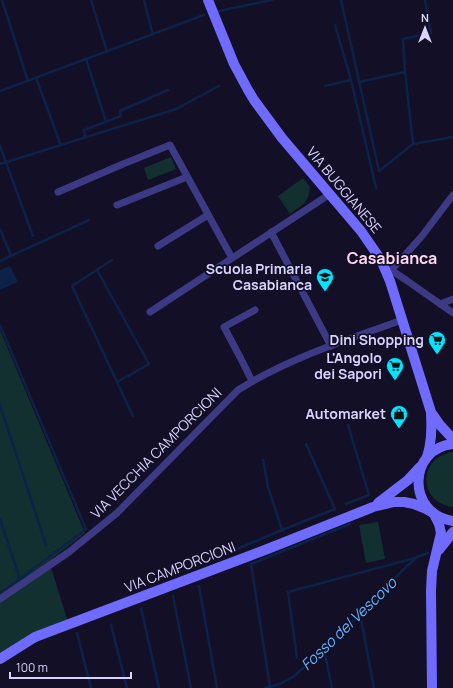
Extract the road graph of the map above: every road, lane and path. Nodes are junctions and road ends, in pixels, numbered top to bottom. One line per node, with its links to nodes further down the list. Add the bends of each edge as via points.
1 (208, 0): 4 (main road, VIA BUGGIANESE, via 234,64 250,93 282,138)
2 (187, 177): 3 (street, via 170,146); 6 (street); 7 (street)
3 (58, 192)
4 (330, 194): 8 (street); 11 (main road, VIA BUGGIANESE, via 349,215)
5 (453, 196): 11 (street, via 422,236)
6 (117, 205)
7 (208, 215): 9 (street); 10 (street)
8 (271, 232): 10 (street); 18 (street)
9 (158, 246)
10 (232, 258): 15 (street)
11 (389, 272): 13 (street, via 406,280); 17 (main road, VIA BUGGIANESE)
12 (453, 299): 13 (street)
13 (440, 304): 16 (street)
14 (255, 310): 19 (street, via 224,327)
15 (150, 312)
16 (453, 313)
17 (402, 320): 18 (street, VIA VECCHIA CAMPORCIONI); 20 (main road, VIA BUGGIANESE)
18 (331, 346): 19 (street, VIA VECCHIA CAMPORCIONI)
19 (252, 381): 29 (street, VIA VECCHIA CAMPORCIONI, via 238,390 117,513 69,552)
20 (431, 412): 21 (main road); 23 (main road, via 432,437)
21 (453, 439)
22 (453, 444): 23 (main road, via 433,452)
23 (425, 461): 24 (main road, via 402,486); 25 (main road, via 418,478 419,489 423,501)
24 (373, 507): 25 (main road, via 404,502); 30 (main road, VIA CAMPORCIONI, via 35,637)
25 (434, 514): 26 (main road); 28 (main road, via 441,533)
26 (453, 521)
27 (453, 532): 28 (main road)
28 (437, 553): 31 (main road, via 432,571 431,592)
29 (0, 600)
30 (0, 659)
31 (432, 688)

